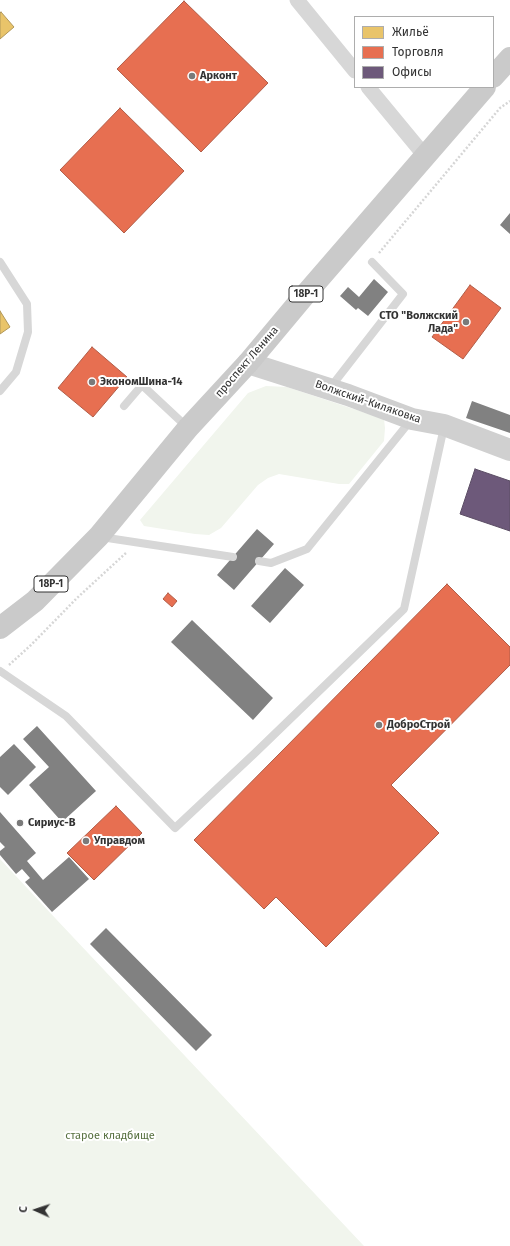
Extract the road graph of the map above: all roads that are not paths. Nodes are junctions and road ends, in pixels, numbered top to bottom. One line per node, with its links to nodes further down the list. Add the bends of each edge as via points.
1 (297, 0): 3 (street)
2 (510, 58): 4 (main road)
3 (354, 70)
4 (494, 76)
5 (369, 88): 7 (street)
6 (483, 88): 7 (main road, проспект Ленина / 18Р-1)
7 (425, 156): 10 (main road, проспект Ленина / 18Р-1)
8 (0, 262): 12 (lane, via 27,304 28,332 16,372)
9 (372, 262): 11 (lane, via 404,294)
10 (248, 363): 11 (street, Волжский-Киляковка); 16 (main road, проспект Ленина / 18Р-1)
11 (329, 389): 14 (street, Волжский-Киляковка)
12 (0, 391)
13 (124, 406): 16 (lane, via 142,385)
14 (412, 419): 15 (street, Волжский-Киляковка); 20 (lane, via 307,549 271,563)
15 (444, 426): 17 (street, Волжский-Киляковка); 22 (lane, via 404,609 175,828 66,716)
16 (188, 428): 18 (main road, проспект Ленина / 18Р-1)
17 (510, 450)
18 (99, 536): 19 (lane); 21 (main road, проспект Ленина / 18Р-1, via 35,601)
19 (233, 557)
20 (259, 561)
21 (0, 628)
22 (1, 672)

